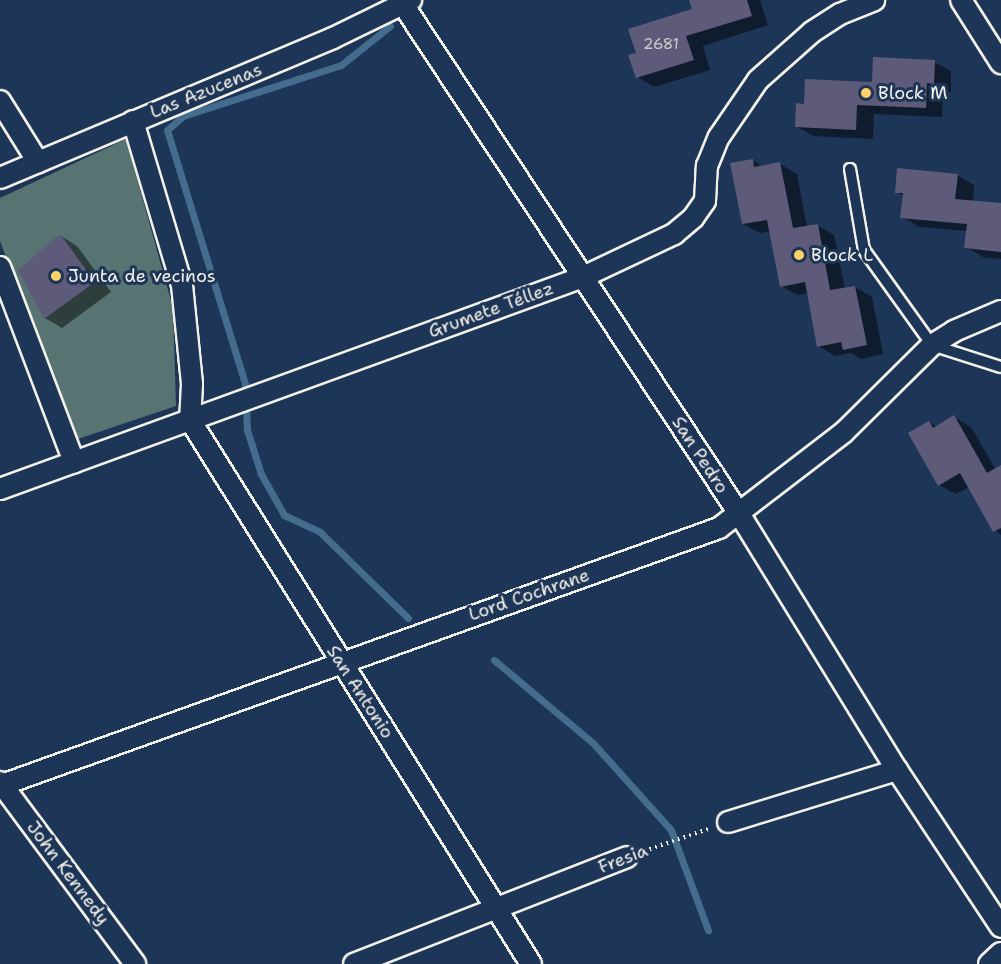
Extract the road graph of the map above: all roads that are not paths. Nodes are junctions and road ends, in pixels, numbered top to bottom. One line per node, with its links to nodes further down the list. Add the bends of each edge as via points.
1 (874, 0): 11 (street, Grumete Téllez, via 840,14 812,32 758,80 719,137 706,166 705,201 693,219 674,234)
2 (961, 0): 4 (street)
3 (405, 2): 6 (street, Las Azucenas, via 333,38); 11 (street, San Pedro)
4 (1001, 63)
5 (0, 101): 7 (street)
6 (134, 121): 7 (street, Las Azucenas); 15 (street, via 182,285 192,384)
7 (38, 162): 9 (street, Las Azucenas)
8 (850, 170): 13 (lane, via 864,250)
9 (0, 178)
10 (0, 267): 16 (street)
11 (583, 277): 15 (street, Grumete Téllez); 18 (street, San Pedro)
12 (1001, 310): 13 (street, Lord Cochrane)
13 (932, 345): 14 (lane); 18 (street, Lord Cochrane, via 843,433)
14 (1001, 367)
15 (190, 420): 16 (street, Grumete Téllez); 19 (street, San Antonio)
16 (74, 462): 17 (street, Grumete Téllez)
17 (0, 489)
18 (740, 515): 19 (street, Lord Cochrane, via 719,528); 20 (street, San Pedro)
19 (340, 662): 21 (street, Lord Cochrane); 24 (street, San Antonio)
20 (897, 770): 22 (street); 25 (street, San Pedro)
21 (1, 784): 27 (street, John Kennedy)
22 (728, 822)
23 (627, 857): 24 (street, Fresia)
24 (499, 909): 28 (street, Fresia); 29 (street, San Antonio)
25 (998, 920)
26 (1001, 953): 30 (street)
27 (135, 964)
28 (354, 964)
29 (531, 964)
30 (989, 964)

